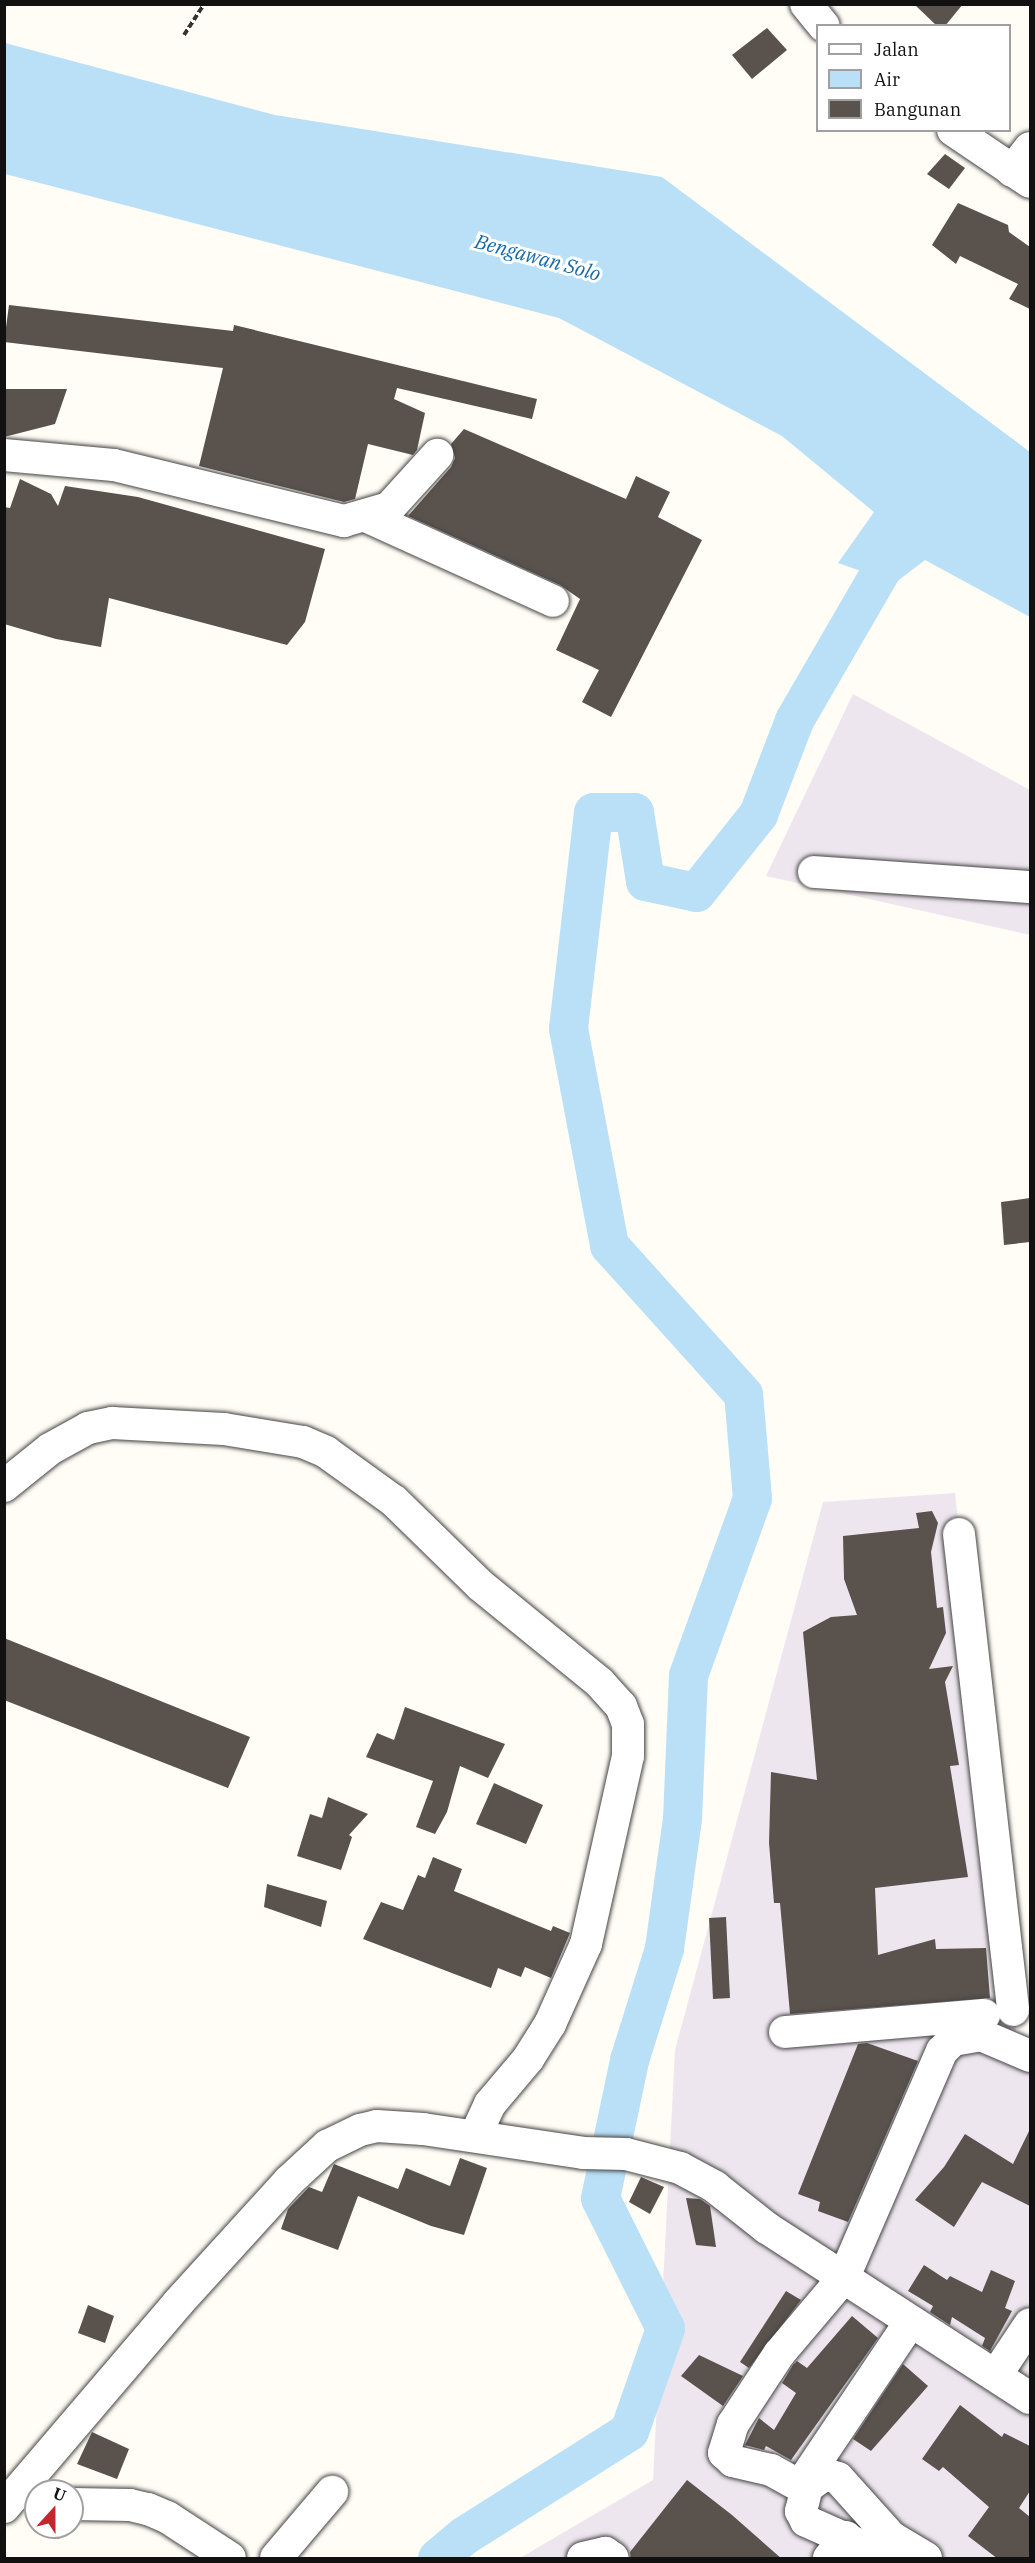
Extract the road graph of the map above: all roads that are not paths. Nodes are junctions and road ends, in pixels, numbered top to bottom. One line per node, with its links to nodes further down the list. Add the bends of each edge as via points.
1 (806, 4): 2 (street)
2 (822, 24)
3 (956, 132): 4 (street)
4 (1024, 167)
5 (4, 455): 7 (street, via 114,465 344,521)
6 (436, 455): 7 (street, via 389,508)
7 (368, 517): 8 (street)
8 (553, 601)
9 (814, 872): 10 (street)
10 (1030, 886)
11 (4, 1486): 16 (street, via 50,1449 88,1428 112,1423 224,1429 303,1442 326,1452 394,1501 480,1585 600,1683 621,1706 628,1724 627,1756 586,1944 550,2024 528,2059 490,2104)
12 (959, 1534): 13 (street)
13 (1022, 2010): 14 (street, via 966,2019)
14 (785, 2032)
15 (1030, 2056): 17 (street, via 981,2035 953,2040 942,2051)
16 (476, 2136): 17 (street, via 583,2153 626,2154 693,2174); 24 (street, via 377,2126 346,2135 327,2146 255,2218)
17 (844, 2277): 18 (street); 22 (street, via 779,2354 733,2424 724,2452 733,2461 771,2470)
18 (910, 2322): 20 (street); 22 (street)
19 (1030, 2324): 20 (street)
20 (996, 2375): 21 (street)
21 (1030, 2398)
22 (804, 2486): 26 (street, via 802,2517); 32 (street, via 825,2475 838,2478 891,2537)
23 (332, 2492): 28 (street)
24 (15, 2493)
25 (84, 2504): 27 (street, via 148,2509 167,2517)
26 (837, 2548): 31 (street)
27 (230, 2559)
28 (276, 2559)
29 (584, 2559): 30 (street, via 605,2553)
30 (613, 2559)
31 (889, 2559)
32 (926, 2559)

